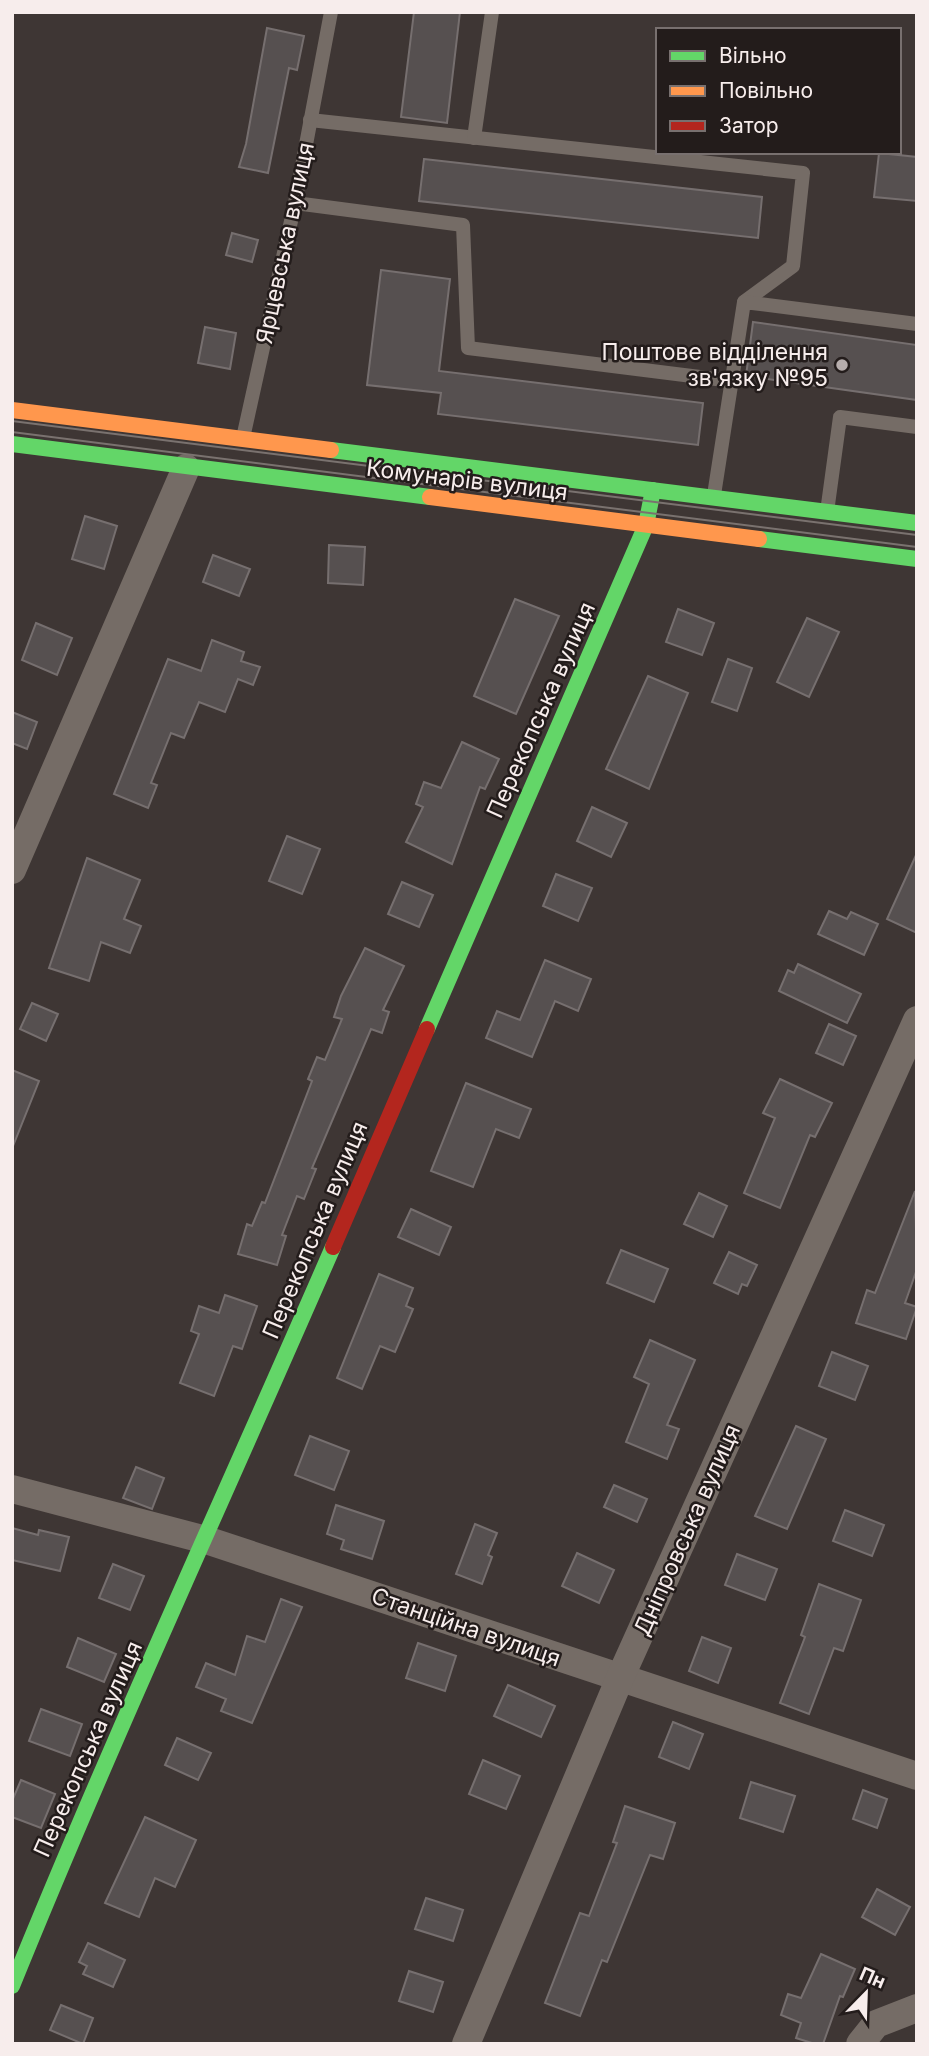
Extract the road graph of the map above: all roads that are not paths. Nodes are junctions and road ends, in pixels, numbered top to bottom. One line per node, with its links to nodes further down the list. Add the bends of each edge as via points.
1 (331, 12): 3 (lane, Ярцевська вулиця)
2 (492, 12): 4 (lane)
3 (310, 120): 4 (lane); 5 (lane, Ярцевська вулиця)
4 (474, 138): 6 (lane, via 803,173 793,266)
5 (295, 203): 8 (lane, via 463,225 468,348); 12 (lane, Ярцевська вулиця)
6 (744, 302): 7 (lane); 8 (lane)
7 (917, 324)
8 (732, 381): 15 (lane)
9 (12, 410): 12 (street, Комунарів вулиця)
10 (917, 427): 16 (lane, via 840,417)
11 (12, 444): 13 (street, Комунарів вулиця)
12 (239, 457): 13 (street, Комунарів вулиця); 14 (street, Комунарів вулиця); 18 (street, Комунарів вулиця)
13 (186, 468): 20 (street)
14 (653, 490): 15 (street, Комунарів вулиця); 18 (street, Перекопська вулиця)
15 (714, 498): 16 (street, Комунарів вулиця)
16 (827, 512): 17 (street, Комунарів вулиця)
17 (917, 523)
18 (646, 525): 19 (street, Комунарів вулиця); 23 (street, Перекопська вулиця)
19 (917, 559)
20 (12, 870)
21 (917, 1020): 24 (street, Дніпровська вулиця)
22 (12, 1489): 23 (street, Станційна вулиця)
23 (206, 1540): 24 (street, Станційна вулиця); 26 (street, Перекопська вулиця, via 91,1792)
24 (620, 1678): 25 (street, Станційна вулиця); 28 (street, Дніпровська вулиця)
25 (917, 1776)
26 (12, 1986)
27 (917, 2008): 29 (street, via 876,2024)
28 (466, 2044)
29 (860, 2044)

